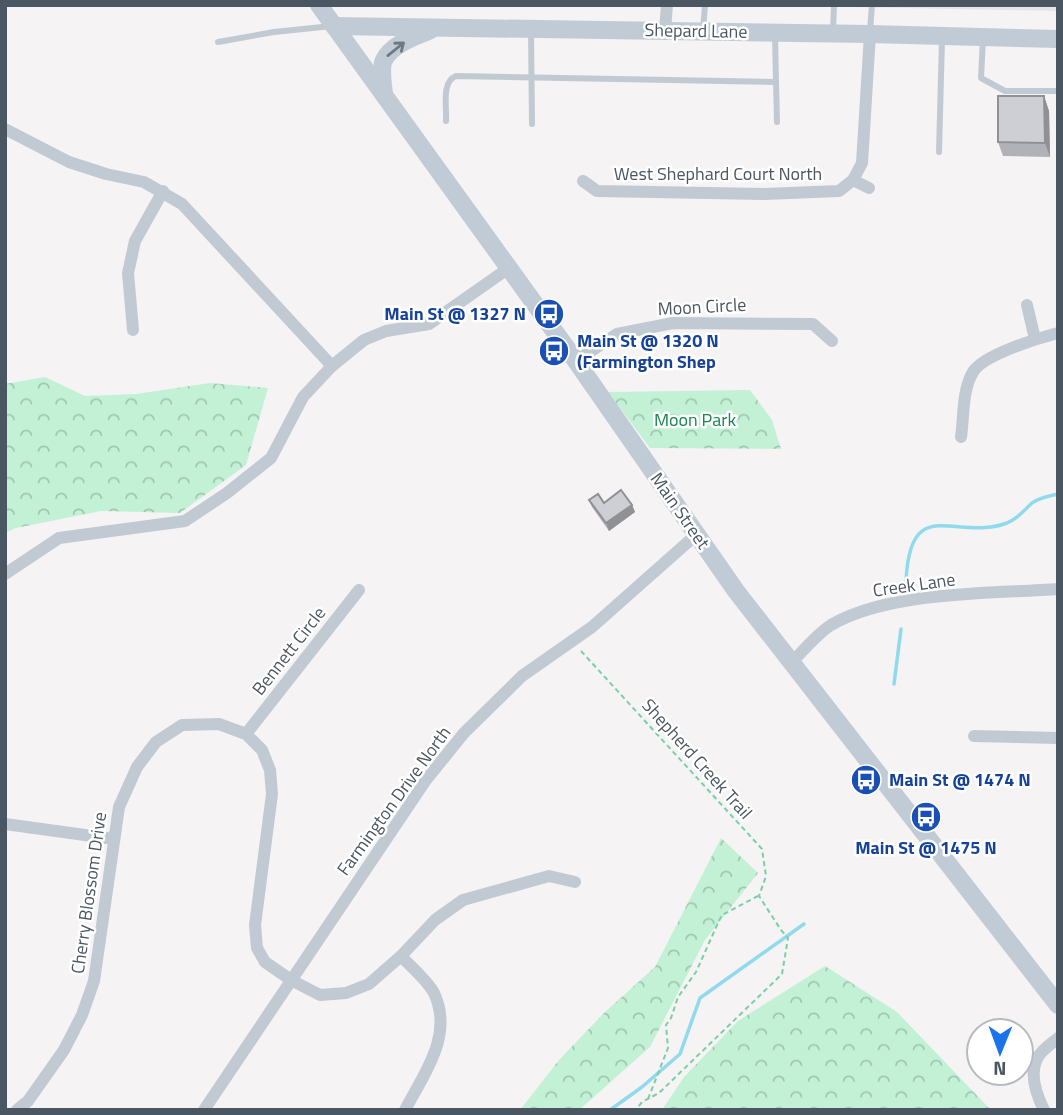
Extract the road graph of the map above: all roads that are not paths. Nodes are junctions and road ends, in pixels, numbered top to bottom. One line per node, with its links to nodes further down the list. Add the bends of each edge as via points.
1 (319, 5): 6 (main road, Main Street)
2 (667, 5): 9 (street)
3 (705, 5): 10 (lane)
4 (834, 5): 12 (lane)
5 (872, 5): 13 (lane)
6 (334, 26): 7 (main road, Shepard Lane); 17 (lane); 21 (main road, Main Street)
7 (441, 27): 8 (main road, Shepard Lane); 21 (main road, one-way to 7, via 383,62 387,57 399,45)
8 (531, 28): 9 (main road, Shepard Lane); 18 (lane)
9 (665, 30): 10 (main road, Shepard Lane)
10 (703, 31): 11 (main road, Shepard Lane)
11 (775, 32): 12 (main road, Shepard Lane); 19 (lane)
12 (833, 33): 13 (main road, Shepard Lane)
13 (870, 34): 14 (main road, Shepard Lane); 27 (street, via 862,163)
14 (942, 36): 15 (main road, Shepard Lane); 26 (lane)
15 (983, 37): 16 (main road, Shepard Lane); 20 (lane, via 981,78 1005,91)
16 (1058, 39)
17 (218, 42)
18 (532, 78): 19 (lane); 22 (lane, via 451,78); 24 (lane)
19 (776, 82): 23 (lane)
20 (1058, 91)
21 (384, 94): 31 (main road, Main Street)
22 (446, 121)
23 (778, 122)
24 (532, 124)
25 (5, 129): 30 (street, via 69,162)
26 (939, 152)
27 (853, 180): 28 (street, West Shephard Court North, via 839,191 765,194 597,191); 29 (street)
28 (583, 181)
29 (869, 188)
30 (163, 191): 33 (street, via 135,241 128,273); 38 (street, via 182,204)
31 (509, 268): 37 (main road, Main Street); 38 (street, via 429,324 364,340)
32 (1027, 305): 35 (street)
33 (133, 330)
34 (1058, 333): 35 (street)
35 (1035, 339): 39 (street, via 973,370)
36 (832, 341): 37 (street, Moon Circle, via 813,324 673,323 617,334)
37 (576, 361): 40 (main road, Main Street)
38 (332, 366): 41 (street, via 303,397 271,458 185,522 59,538)
39 (961, 437)
40 (697, 534): 44 (main road, Main Street); 52 (street, Farmington Drive North, via 592,626 522,676 464,733 426,780)
41 (5, 574)
42 (1058, 589): 44 (street, Creek Lane, via 871,607 829,626)
43 (359, 590): 45 (street, Bennett Circle)
44 (792, 662): 53 (main road, Main Street)
45 (246, 734): 49 (street, Cherry Blossom Drive, via 219,723 182,725 156,742 137,767 119,807); 52 (street, via 266,760 272,794 255,925 257,948 265,962)
46 (974, 736): 47 (street)
47 (1058, 738)
48 (5, 824): 49 (street)
49 (114, 839): 55 (street, Cherry Blossom Drive, via 94,981 82,1015 44,1080)
50 (575, 882): 51 (street, via 549,876 463,900 435,920)
51 (401, 956): 52 (street, via 369,984 346,993 320,995); 57 (street, via 433,991 441,1030 436,1051)
52 (291, 980): 56 (street, Farmington Drive North)
53 (1058, 1004)
54 (1058, 1038): 58 (street, via 1038,1055 1034,1073 1035,1093)
55 (17, 1110)
56 (204, 1110)
57 (405, 1110)
58 (1044, 1110)

